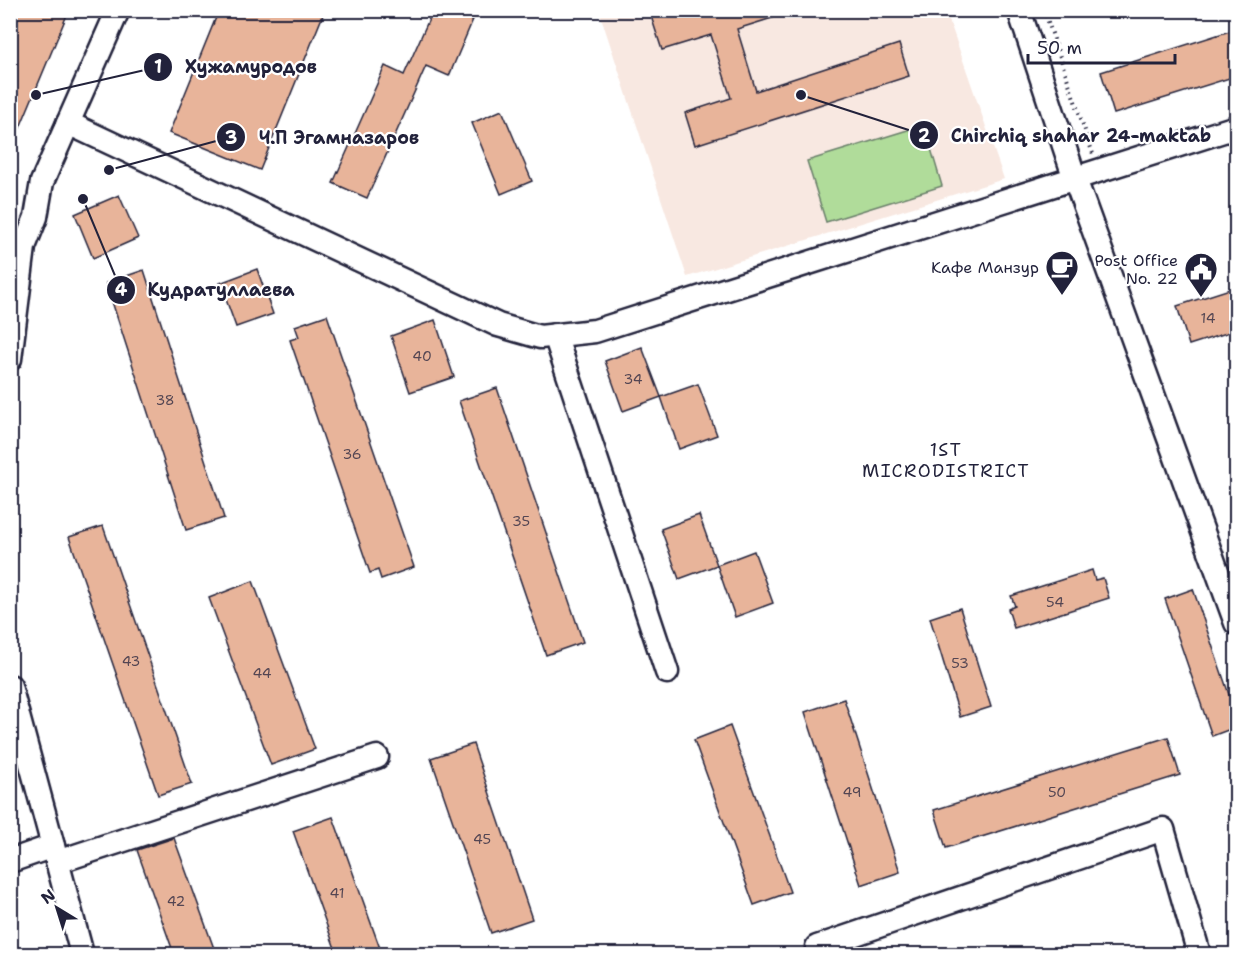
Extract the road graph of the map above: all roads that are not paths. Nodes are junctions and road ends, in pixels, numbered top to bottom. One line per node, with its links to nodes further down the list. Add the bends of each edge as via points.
1 (118, 10): 3 (street)
2 (1019, 10): 5 (street)
3 (69, 123): 6 (street, via 42,182 36,217); 7 (street, via 498,325 540,337)
4 (1236, 127): 5 (street)
5 (1075, 179): 7 (street, via 595,331); 9 (street)
6 (17, 244): 8 (street)
7 (555, 335): 10 (street)
8 (10, 359)
9 (1236, 623)
10 (667, 672)
11 (10, 686): 13 (street)
12 (377, 757): 13 (street)
13 (55, 854): 14 (street); 15 (street)
14 (10, 861)
15 (82, 954)
16 (819, 954): 17 (street, via 817,947 1163,829)
17 (1199, 954)

